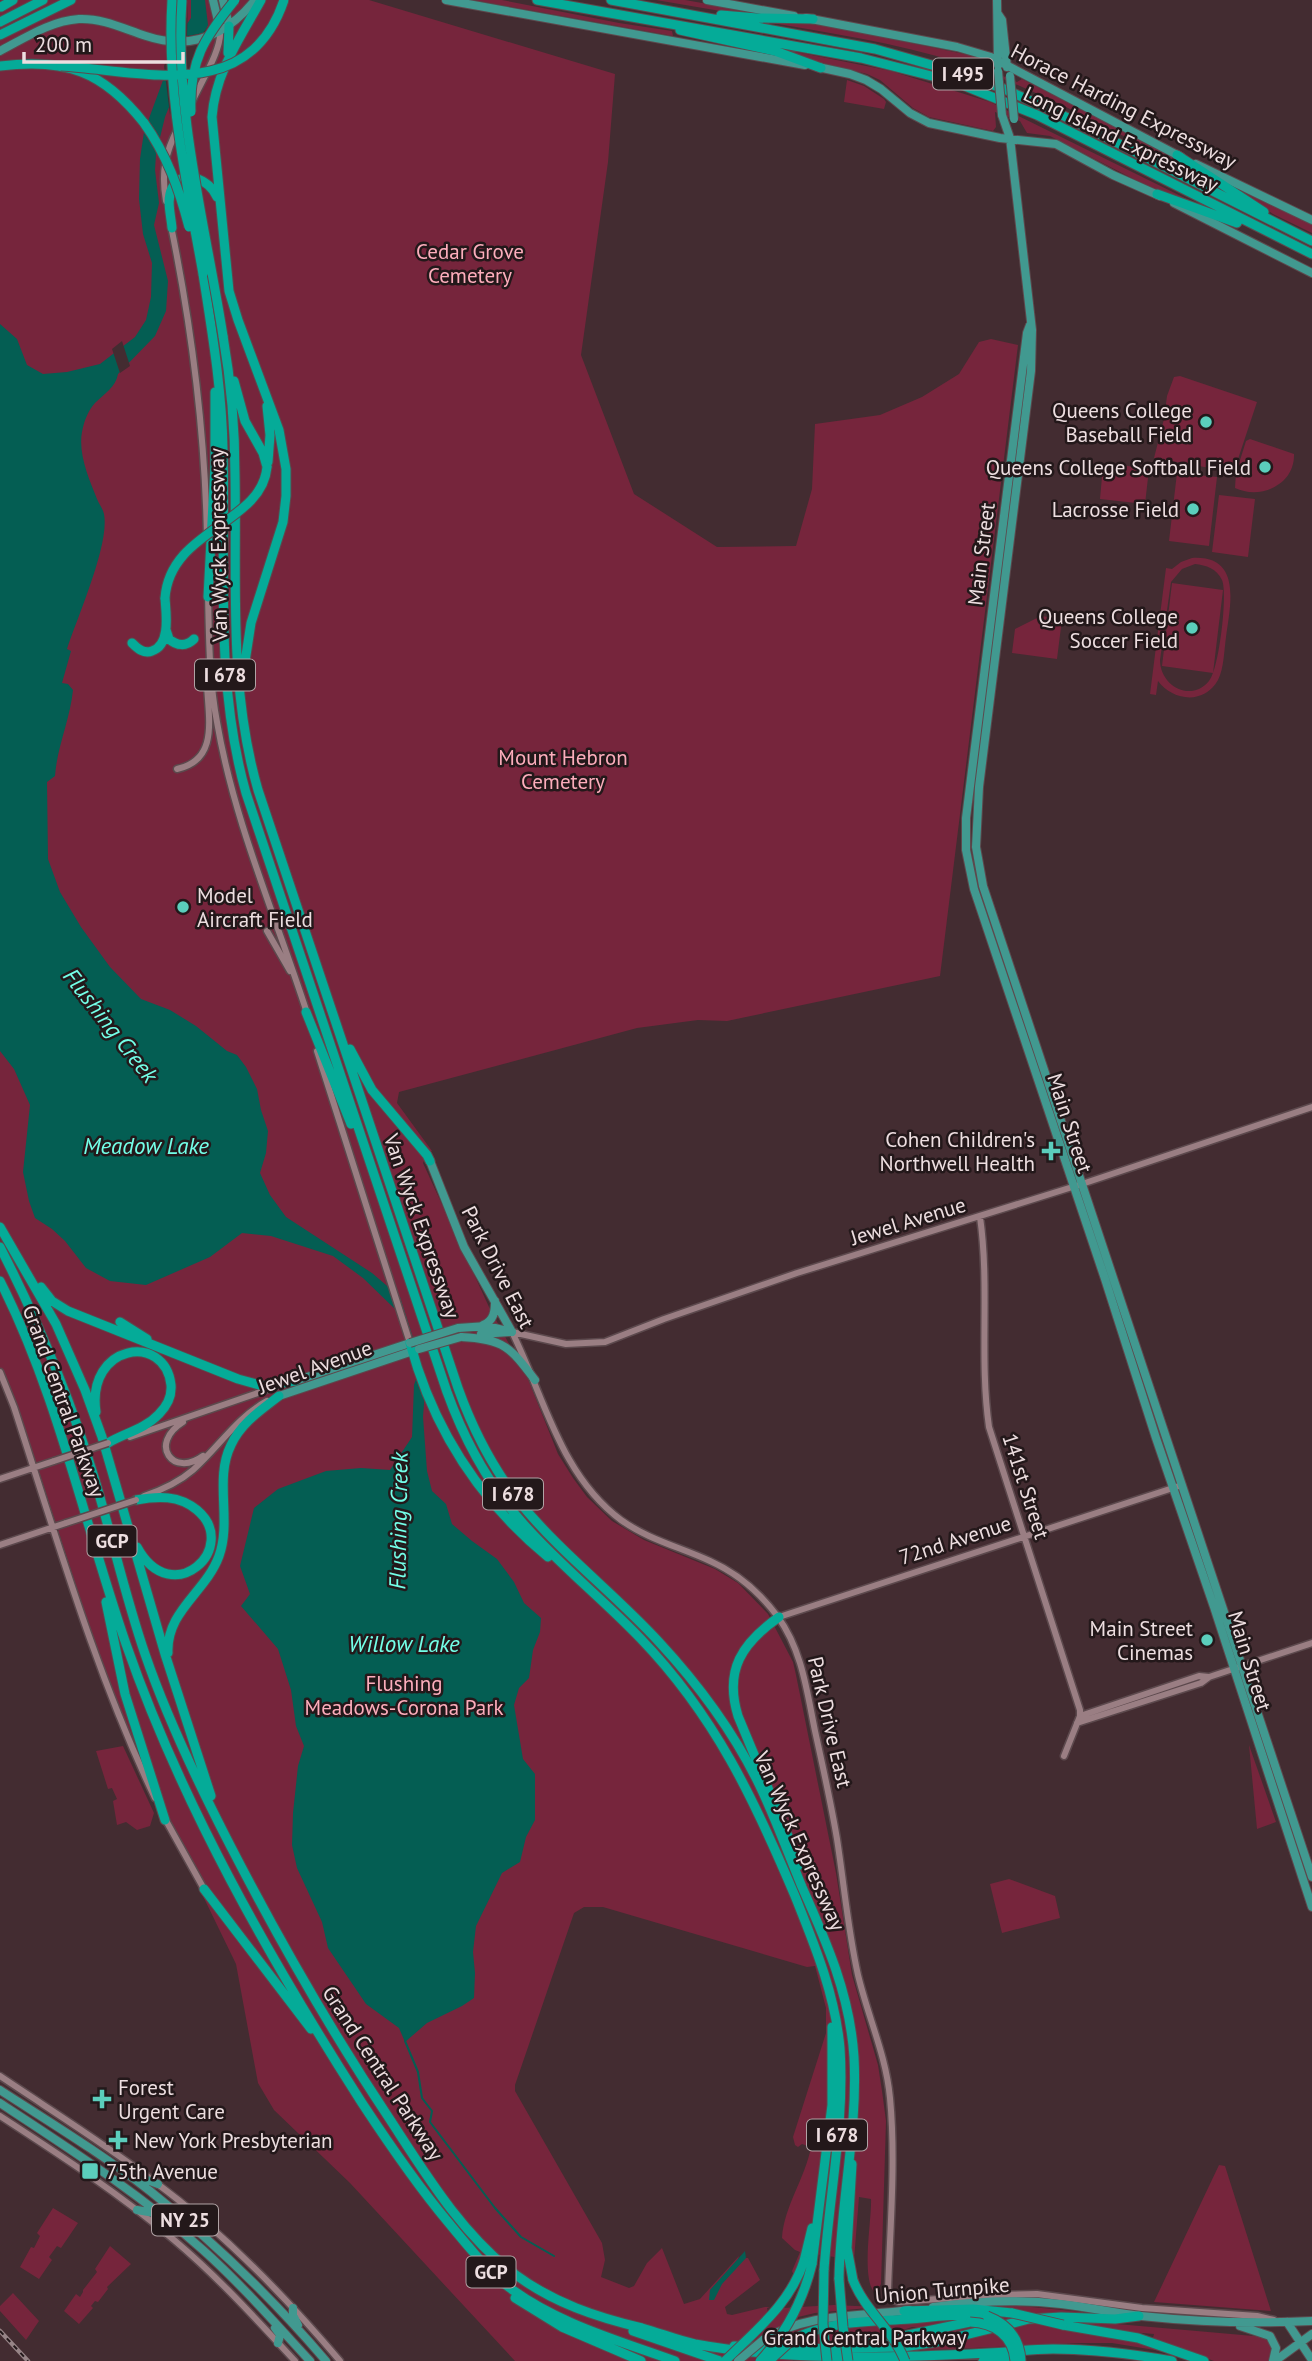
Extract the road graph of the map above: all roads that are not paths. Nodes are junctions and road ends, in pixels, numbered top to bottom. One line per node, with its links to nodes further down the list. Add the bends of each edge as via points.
1 (12, 0): 16 (highway)
2 (43, 0): 21 (highway)
3 (71, 0): 18 (highway)
4 (172, 0): 43 (highway, Van Wyck Expressway / I 678, bridge, via 173,91)
5 (182, 0): 33 (highway, Van Wyck Expressway / I 678, bridge, via 182,76)
6 (213, 0): 23 (main road)
7 (223, 0): 22 (main road)
8 (235, 0): 33 (highway, bridge, via 208,34 194,65)
9 (258, 0): 22 (main road); 28 (highway)
10 (284, 0): 30 (highway, bridge, via 258,44 211,72 180,76)
11 (446, 0): 31 (main road)
12 (537, 0): 20 (highway, Long Island Expressway / I 495)
13 (611, 0): 17 (highway, Long Island Expressway / I 495)
14 (707, 0): 19 (main road, Horace Harding Expressway)
15 (997, 0): 27 (main road, Main Street)
16 (0, 7)
17 (674, 12): 19 (highway); 39 (highway, Long Island Expressway / I 495, via 875,49 967,75 1056,113)
18 (31, 19): 24 (highway); 25 (highway)
19 (813, 19): 27 (main road, Horace Harding Expressway, via 965,49)
20 (652, 21): 31 (highway, via 775,51); 40 (highway, Long Island Expressway / I 495, via 871,60 955,82 1037,116)
21 (0, 22)
22 (229, 26): 23 (main road); 28 (highway)
23 (220, 31): 26 (main road, bridge, via 184,41 162,40 117,25 86,19 64,21); 38 (street, via 219,48 165,160 163,179)
24 (0, 35)
25 (0, 40)
26 (0, 51)
27 (1002, 63): 32 (main road, Main Street, bridge, via 998,71 1002,114); 32 (main road, Main Street, bridge, via 1010,76 1014,120); 34 (main road, Horace Harding Expressway)
28 (225, 65): 36 (highway, via 212,117)
29 (0, 66): 30 (highway)
30 (61, 66): 43 (highway, bridge, via 105,84 149,131 175,181)
31 (821, 68): 32 (main road, via 866,80 929,123)
32 (1010, 138): 35 (main road, via 1056,144); 61 (main road, Main Street, via 1030,325 977,719 966,844 974,889)
33 (192, 152): 45 (highway, Van Wyck Expressway / I 678, bridge)
34 (1177, 155): 37 (main road, Horace Harding Expressway); 39 (highway)
35 (1157, 194): 40 (highway); 44 (main road)
36 (220, 216): 38 (highway, via 213,189 202,180 187,178 175,183 170,195); 46 (highway, via 232,300)
37 (1312, 220)
38 (172, 228): 48 (street, via 203,437)
39 (1288, 230): 41 (highway, Long Island Expressway / I 495)
40 (1286, 241): 42 (highway, Long Island Expressway / I 495)
41 (1312, 242)
42 (1312, 254)
43 (202, 274): 45 (highway, Van Wyck Expressway / I 678)
44 (1312, 274)
45 (218, 337): 47 (highway, via 243,414); 48 (highway); 53 (highway, Van Wyck Expressway / I 678, via 230,389 235,448); 65 (highway, Van Wyck Expressway / I 678, via 225,676 235,750)
46 (260, 378): 47 (highway, via 269,421); 53 (highway, via 282,439 287,488 281,530 248,634)
47 (267, 467): 49 (highway, bridge, via 255,496 177,562 165,598)
48 (208, 597): 52 (street)
49 (166, 629): 50 (highway, via 176,643 185,645); 51 (highway, via 155,650 144,652)
50 (194, 639)
51 (132, 643)
52 (209, 649): 54 (street, via 206,747 195,762); 56 (street, via 214,708 226,766)
53 (240, 704): 57 (highway, Van Wyck Expressway / I 678, via 258,790)
54 (177, 769)
55 (267, 930): 56 (street)
56 (299, 988): 58 (street)
57 (327, 996): 60 (highway, via 368,1084); 103 (highway, Van Wyck Expressway / I 678, via 458,1388 481,1441 529,1513 649,1631 736,1742)
58 (306, 1012): 65 (highway); 73 (street)
59 (1312, 1107): 61 (street, Jewel Avenue)
60 (430, 1161): 68 (main road, Park Drive East, via 464,1247)
61 (1078, 1185): 62 (street, Jewel Avenue); 84 (main road, Main Street)
62 (980, 1217): 71 (street, Jewel Avenue, via 791,1275 605,1342 566,1344); 88 (street, 141st Street, via 985,1254 986,1413)
63 (0, 1227): 66 (highway)
64 (0, 1247): 99 (highway, Grand Central Parkway / GCP, via 77,1424 152,1675)
65 (401, 1253): 91 (highway, Van Wyck Expressway / I 678, via 452,1406 477,1460 520,1521)
66 (18, 1256): 74 (highway, via 57,1305); 80 (highway, via 66,1346)
67 (0, 1281): 89 (highway, Grand Central Parkway / GCP, via 46,1394)
68 (495, 1301): 70 (main road, via 492,1318); 71 (main road, Park Drive East)
69 (120, 1322): 74 (highway)
70 (481, 1326): 71 (main road, Jewel Avenue); 72 (main road, Jewel Avenue)
71 (512, 1332): 72 (main road, Jewel Avenue); 76 (street, Park Drive East)
72 (459, 1333): 73 (main road, Jewel Avenue, bridge); 76 (main road, via 506,1347)
73 (411, 1347): 77 (main road, Jewel Avenue); 78 (main road, Jewel Avenue); 91 (highway, via 435,1414 470,1474 512,1524)
74 (163, 1349): 77 (highway, via 249,1383 263,1386)
75 (0, 1371): 82 (street)
76 (535, 1380): 92 (street, Park Drive East, via 568,1459 602,1504 645,1535 726,1570)
77 (295, 1381): 79 (street, Jewel Avenue)
78 (279, 1396): 81 (street, Jewel Avenue, via 248,1413); 94 (highway, via 247,1421 229,1447 222,1546 210,1573 175,1620 169,1636)
79 (193, 1415): 80 (street, Jewel Avenue); 81 (street, via 169,1432 166,1445 170,1457 187,1464)
80 (105, 1440): 80 (highway, via 95,1401 104,1367 129,1352 145,1353 166,1370 170,1380 167,1405 152,1421); 82 (street, Jewel Avenue, bridge); 86 (highway)
81 (215, 1447): 85 (street, Jewel Avenue, via 180,1479)
82 (34, 1467): 83 (street, Jewel Avenue); 87 (street)
83 (0, 1479)
84 (1178, 1486): 88 (street, 72nd Avenue); 95 (main road, Main Street)
85 (136, 1500): 86 (highway, via 168,1497 192,1506 208,1524 209,1549 192,1570 164,1573 144,1558); 87 (street, Jewel Avenue, bridge)
86 (128, 1525): 94 (highway)
87 (53, 1527): 90 (street, Jewel Avenue); 98 (street, via 96,1660)
88 (1024, 1536): 92 (street, 72nd Avenue); 96 (street, 141st Street, via 1064,1656)
89 (94, 1542): 98 (highway, via 125,1694); 105 (highway, Grand Central Parkway / GCP, via 126,1644 170,1753 248,1910)
90 (0, 1545)
91 (578, 1578): 104 (highway, Van Wyck Expressway / I 678, via 660,1660 720,1740 768,1834 814,1944)
92 (779, 1617): 103 (highway, via 756,1634 741,1655 734,1677 734,1703); 117 (street, Park Drive East, via 804,1675 858,1974 890,2097 888,2291)
93 (1312, 1643): 95 (street)
94 (169, 1665): 99 (highway)
95 (1238, 1667): 96 (street, via 1201,1683); 100 (main road, Main Street); 102 (main road, Main Street)
96 (1079, 1719): 97 (street)
97 (1064, 1756)
98 (165, 1820): 101 (street)
99 (225, 1834): 122 (highway, Grand Central Parkway / GCP, via 333,2030 459,2218 526,2282 567,2305)
100 (1312, 1878)
101 (204, 1889): 105 (highway)
102 (1312, 1907)
103 (819, 1923): 110 (highway, Van Wyck Expressway / I 678, via 842,1983 850,2021)
104 (832, 2001): 116 (highway, via 832,2093); 146 (highway, Van Wyck Expressway / I 678, bridge, via 840,2049 840,2092 824,2270)
105 (331, 2053): 113 (highway, Grand Central Parkway / GCP)
106 (0, 2076): 112 (street)
107 (0, 2090): 111 (main road, NY 25)
108 (0, 2103): 115 (main road, NY 25)
109 (0, 2116): 114 (street)
110 (852, 2131): 147 (highway, Van Wyck Expressway / I 678, bridge, via 839,2279); 148 (highway, bridge, via 847,2248 853,2280)
111 (118, 2167): 112 (main road); 127 (main road, NY 25, via 209,2241)
112 (158, 2184): 118 (street, via 238,2252)
113 (428, 2200): 129 (highway, Grand Central Parkway / GCP, via 485,2265 515,2291 565,2320); 139 (highway, via 461,2247 502,2289 553,2323)
114 (137, 2210): 115 (main road); 131 (street, via 230,2291)
115 (161, 2215): 121 (main road, NY 25)
116 (808, 2262): 142 (highway, bridge, via 780,2306); 144 (highway, bridge, via 802,2297 780,2337)
117 (895, 2302): 120 (street, Union Turnpike, via 1029,2294)
118 (293, 2308): 127 (main road); 138 (street)
119 (904, 2311): 120 (main road, Union Turnpike, via 1020,2301); 143 (main road, Union Turnpike, bridge, via 815,2319 783,2329); 153 (highway, bridge, via 1012,2313 1139,2338)
120 (1140, 2312): 124 (main road, Union Turnpike); 125 (street, Union Turnpike, via 1257,2316); 132 (highway, via 1107,2320 1039,2318 920,2345)
121 (268, 2316): 131 (main road, via 279,2335); 136 (main road, NY 25)
122 (610, 2321): 126 (highway, Grand Central Parkway / GCP); 142 (highway)
123 (1311, 2321): 125 (main road, Union Turnpike); 128 (main road)
124 (1223, 2322): 125 (main road, Union Turnpike); 154 (main road, via 1267,2333 1276,2348)
125 (1287, 2322): 130 (main road)
126 (647, 2330): 132 (highway, via 746,2347); 133 (highway, Grand Central Parkway / GCP, via 716,2348 780,2357)
127 (303, 2334): 137 (main road, NY 25)
128 (1312, 2334): 130 (main road)
129 (611, 2338): 140 (highway); 141 (highway, Grand Central Parkway / GCP)
130 (1300, 2342): 134 (main road); 154 (main road)
131 (278, 2343): 135 (street)
132 (835, 2349): 150 (highway, bridge, via 970,2322 1000,2331 1010,2343)
133 (1092, 2351): 149 (highway); 152 (highway, Grand Central Parkway / GCP)
134 (1312, 2360)
135 (295, 2361)
136 (310, 2361)
137 (326, 2361)
138 (340, 2361)
139 (641, 2361)
140 (658, 2361)
141 (675, 2361)
142 (723, 2361)
143 (738, 2361)
144 (757, 2361)
145 (769, 2361): 151 (highway, bridge, via 792,2340 833,2325 958,2315 998,2321 1010,2330)
146 (827, 2361)
147 (848, 2361)
148 (905, 2361)
149 (983, 2361)
150 (1015, 2361)
151 (1021, 2361)
152 (1172, 2361)
153 (1204, 2361)
154 (1274, 2361)

